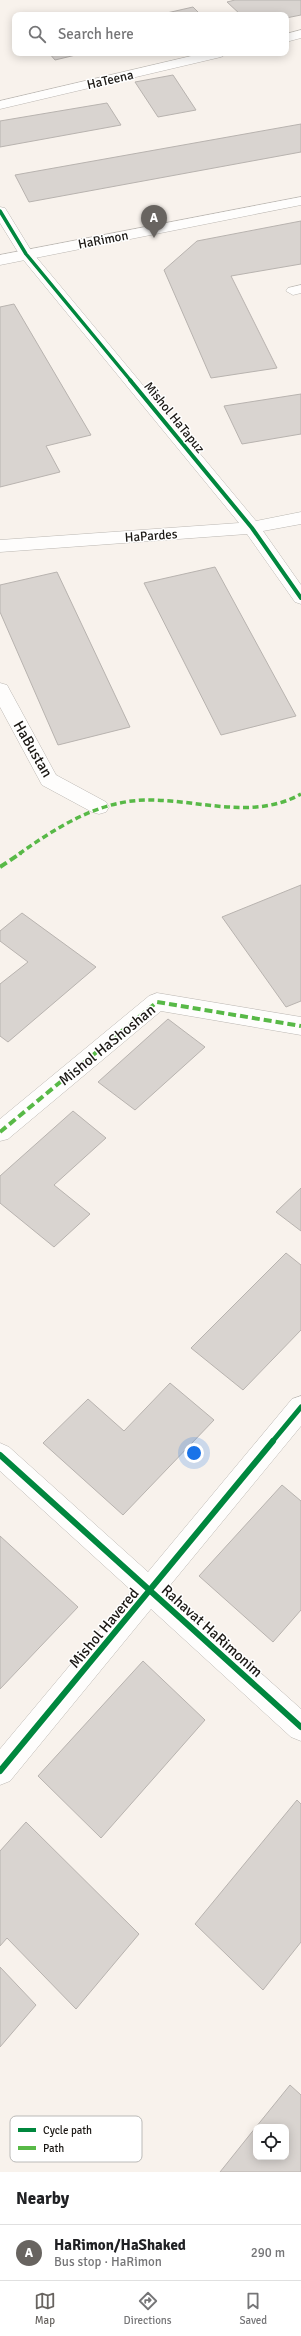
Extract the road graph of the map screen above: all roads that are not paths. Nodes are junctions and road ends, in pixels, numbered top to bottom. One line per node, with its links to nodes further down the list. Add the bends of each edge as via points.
1 (301, 34): 2 (street)
2 (289, 37)
3 (208, 56): 4 (street, HaTeena)
4 (0, 105)
5 (301, 201): 7 (street, HaRimon)
6 (0, 211): 7 (street, Mishol HaTapuz)
7 (26, 254): 8 (street, HaRimon); 10 (street, Mishol HaTapuz)
8 (0, 260)
9 (301, 518): 10 (street, HaPardes)
10 (252, 528): 11 (street, HaPardes); 12 (street, Mishol HaTapuz)
11 (0, 546)
12 (301, 598)
13 (0, 690): 14 (street, HaBustan, via 49,780)
14 (98, 807)
15 (301, 1026): 16 (street, Mishol HaShoshan, via 157,1002)
16 (0, 1132)
17 (301, 1407): 19 (street, Mishol Havered)
18 (0, 1455): 19 (street, Rahavat HaRimonim)
19 (150, 1591): 20 (street, Rahavat HaRimonim); 21 (street, Mishol Havered)
20 (301, 1727)
21 (0, 1771)

